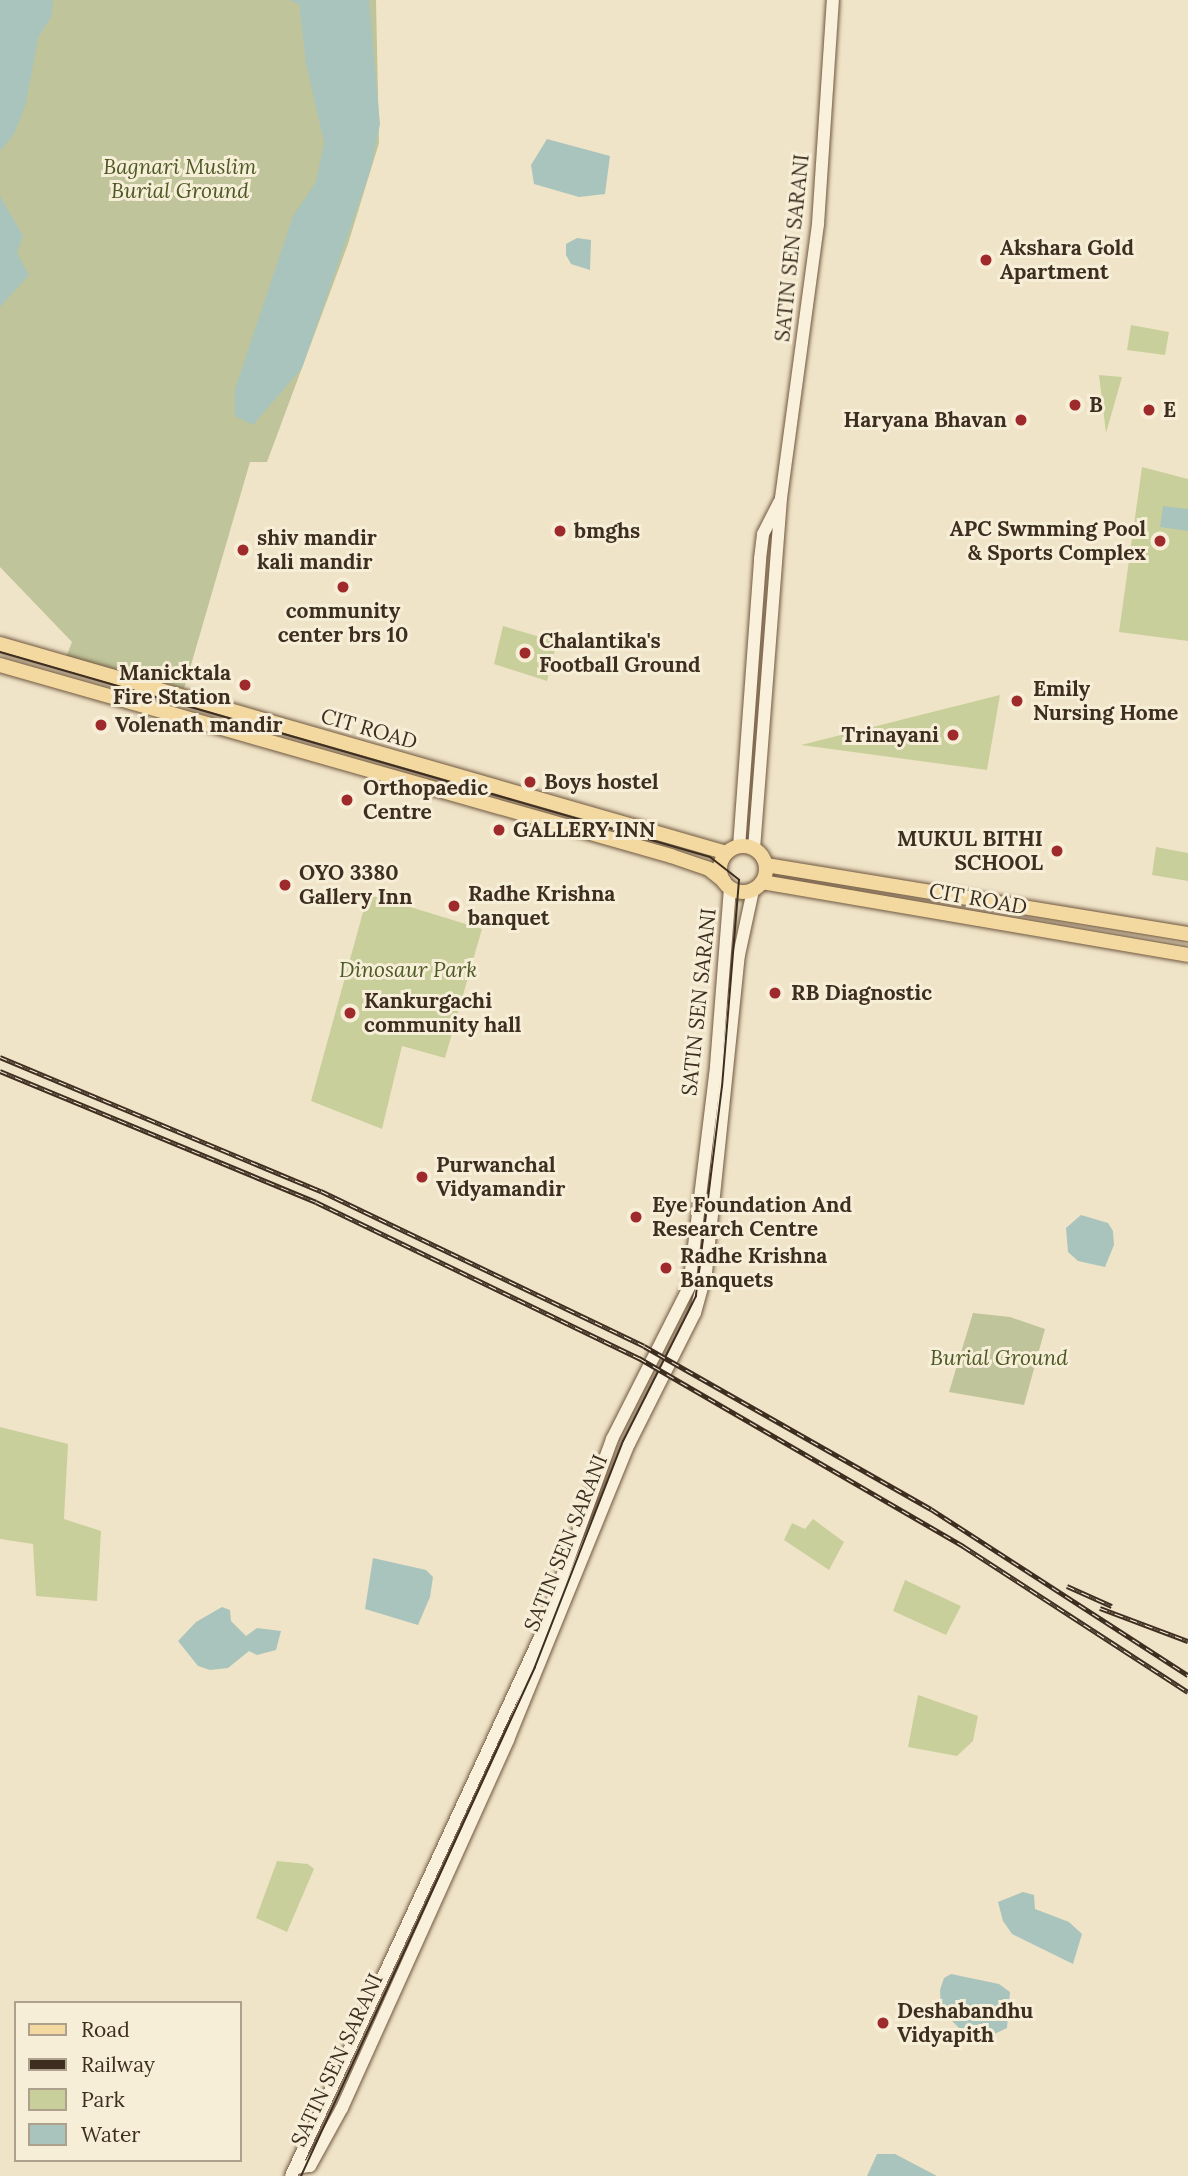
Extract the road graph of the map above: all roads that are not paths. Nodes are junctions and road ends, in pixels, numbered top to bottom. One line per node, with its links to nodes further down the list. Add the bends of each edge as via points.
1 (833, 0): 2 (main road, SATIN SEN SARANI, via 818,224)
2 (781, 498): 5 (main road, SATIN SEN SARANI); 5 (main road, SATIN SEN SARANI, via 763,534 760,559)
3 (0, 644): 5 (main road, CIT ROAD)
4 (0, 665): 7 (main road, via 671,856 709,869)
5 (740, 849): 6 (main road); 7 (main road, SATIN SEN SARANI, via 720,868)
6 (766, 865): 8 (main road, SATIN SEN SARANI); 9 (main road, CIT ROAD)
7 (727, 885): 8 (main road, SATIN SEN SARANI); 11 (main road, SATIN SEN SARANI, via 716,1066 689,1287 612,1439 540,1637)
8 (757, 886): 10 (main road, CIT ROAD); 11 (main road, SATIN SEN SARANI, via 739,955 708,1258 695,1313 629,1444 508,1740 342,2108 310,2166)
9 (1188, 934)
10 (1188, 955)
11 (293, 2172)

